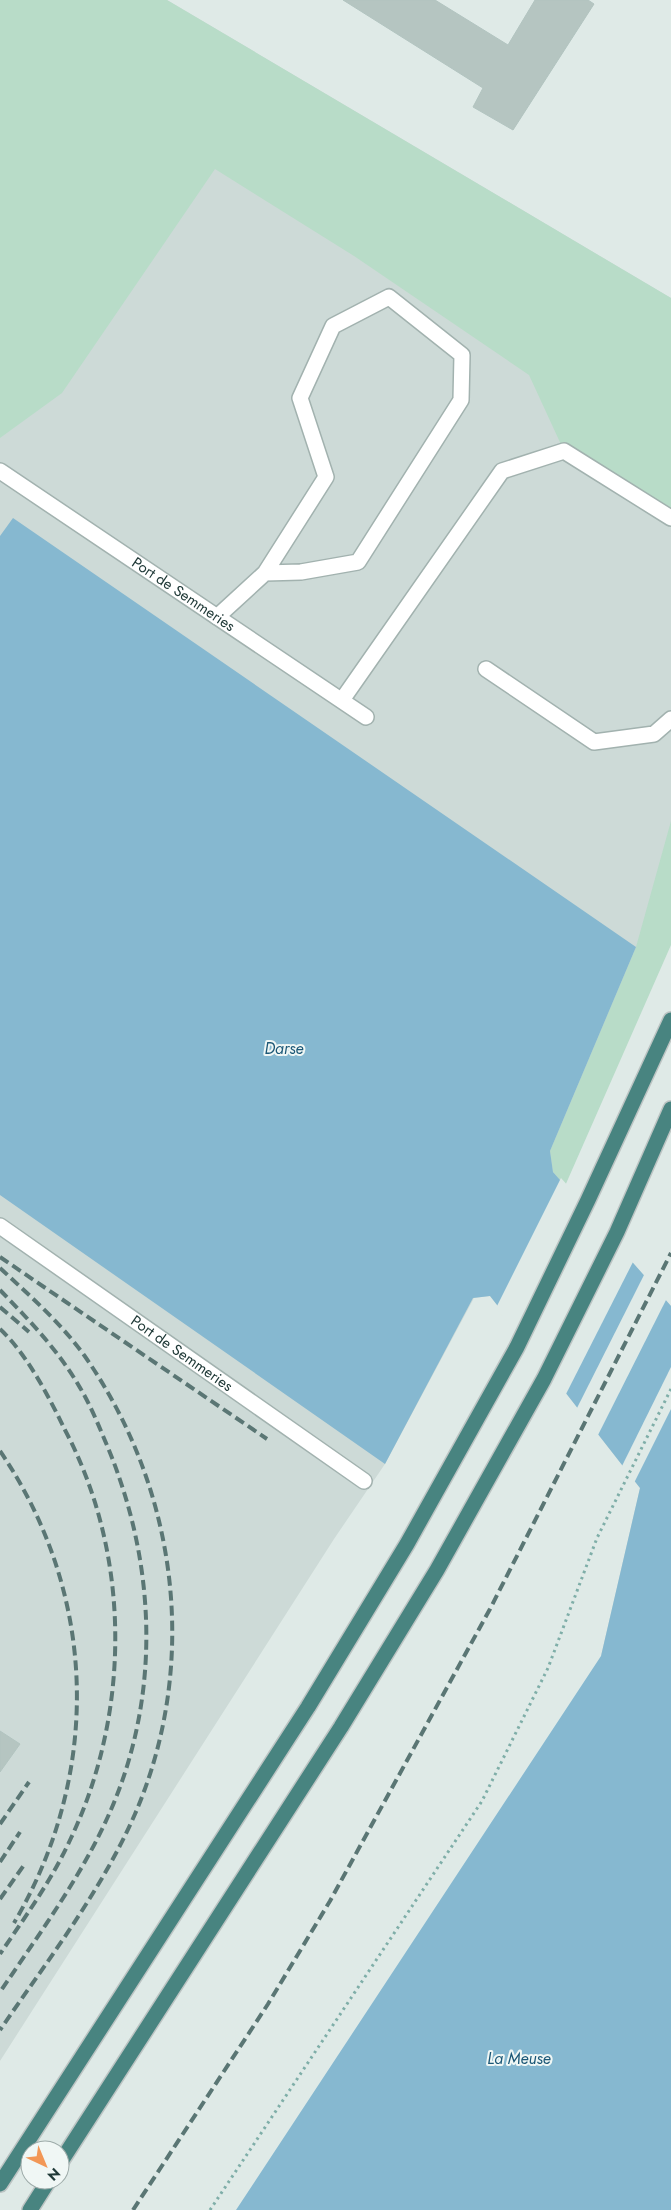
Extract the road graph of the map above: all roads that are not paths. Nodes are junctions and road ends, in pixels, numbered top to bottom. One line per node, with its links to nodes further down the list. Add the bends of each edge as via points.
1 (0, 472): 4 (lane, Port de Semmeries)
2 (671, 518): 6 (lane, via 564,450 502,471)
3 (264, 573): 3 (lane, via 326,477 300,398 333,326 389,297 462,355 461,400 358,562 301,572); 4 (lane)
4 (217, 617): 6 (lane, Port de Semmeries)
5 (486, 669): 8 (lane, via 594,742 654,734)
6 (342, 700): 7 (lane, Port de Semmeries)
7 (366, 717)
8 (671, 719)
9 (671, 1020): 14 (highway, via 517,1347 407,1544 308,1707)
10 (671, 1109): 13 (highway, via 617,1232 544,1379 422,1595)
11 (0, 1226): 12 (lane, Port de Semmeries)
12 (364, 1481)
13 (70, 2148)
14 (0, 2184)
15 (43, 2190): 16 (highway)
16 (30, 2210)

